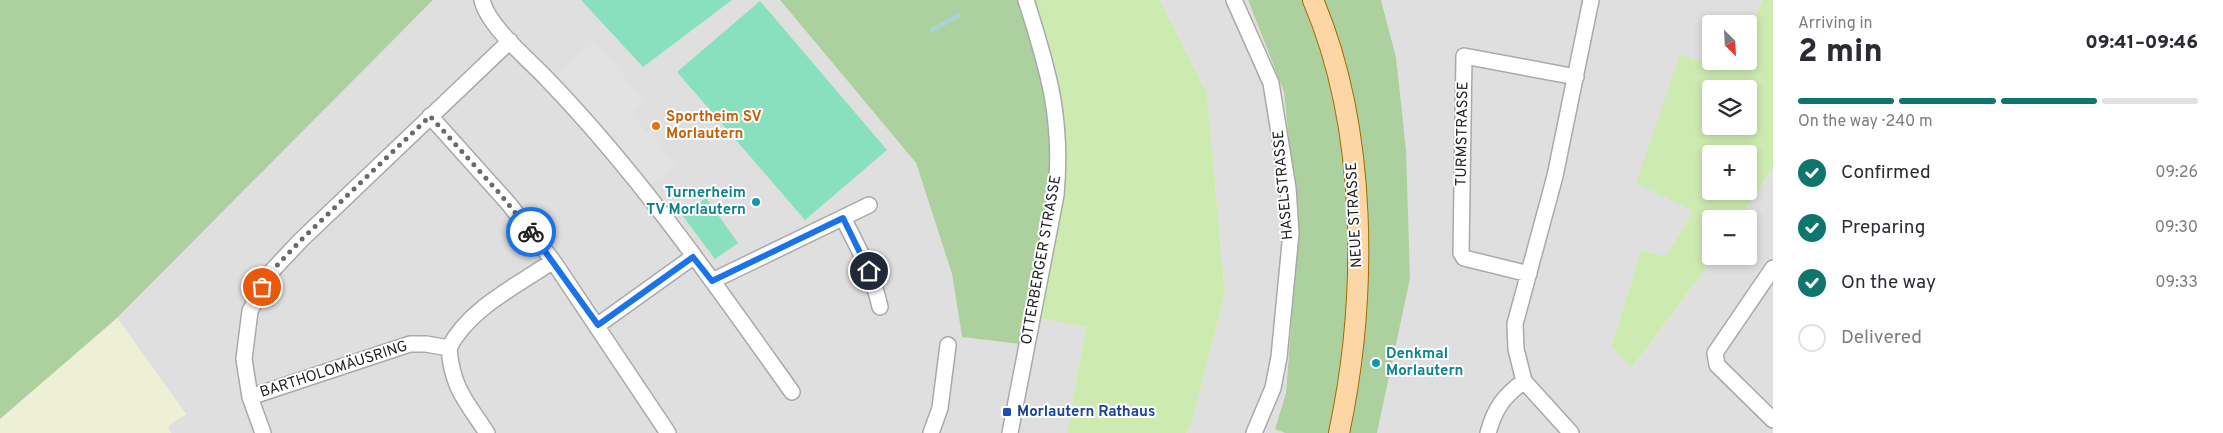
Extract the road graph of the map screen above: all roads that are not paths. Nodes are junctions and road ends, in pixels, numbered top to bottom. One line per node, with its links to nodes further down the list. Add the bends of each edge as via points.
1 (482, 0): 6 (street, via 484,11)
2 (1026, 0): 28 (street, OTTERBERGER STRASSE, via 1052,85 1058,171)
3 (1234, 0): 29 (street, HASELSTRASSE, via 1271,83 1288,188 1291,233 1273,388)
4 (1313, 0): 30 (main road, NEUE STRASSE, via 1331,50 1342,96 1358,218 1358,292 1353,355)
5 (1591, 0): 7 (street)
6 (510, 41): 8 (street); 11 (street, via 610,146)
7 (1576, 76): 14 (street, via 1555,176); 14 (street, TURMSTRASSE, via 1464,56 1461,253 1464,258)
8 (430, 116): 12 (street, via 509,204); 22 (street, via 269,274 250,312 244,360)
9 (869, 205): 10 (street)
10 (843, 218): 15 (street); 16 (street, via 867,265)
11 (693, 257): 15 (street); 17 (street)
12 (552, 261): 17 (street); 19 (street, via 474,315 456,334)
13 (1773, 268): 23 (street, via 1715,353 1717,365)
14 (1529, 274): 20 (street, via 1515,324 1516,349)
15 (712, 281): 21 (street)
16 (880, 307)
17 (598, 325): 26 (street)
18 (948, 345): 27 (street, via 940,408)
19 (449, 348): 22 (street, BARTHOLOMÄUSRING, via 410,344); 25 (street, via 451,372 458,388)
20 (1524, 382): 31 (street, via 1502,400); 32 (street)
21 (792, 392)
22 (250, 397): 24 (street)
23 (1773, 420)
24 (263, 433)
25 (487, 433)
26 (668, 433)
27 (931, 433)
28 (1010, 433)
29 (1254, 433)
30 (1339, 433)
31 (1488, 433)
32 (1571, 433)

